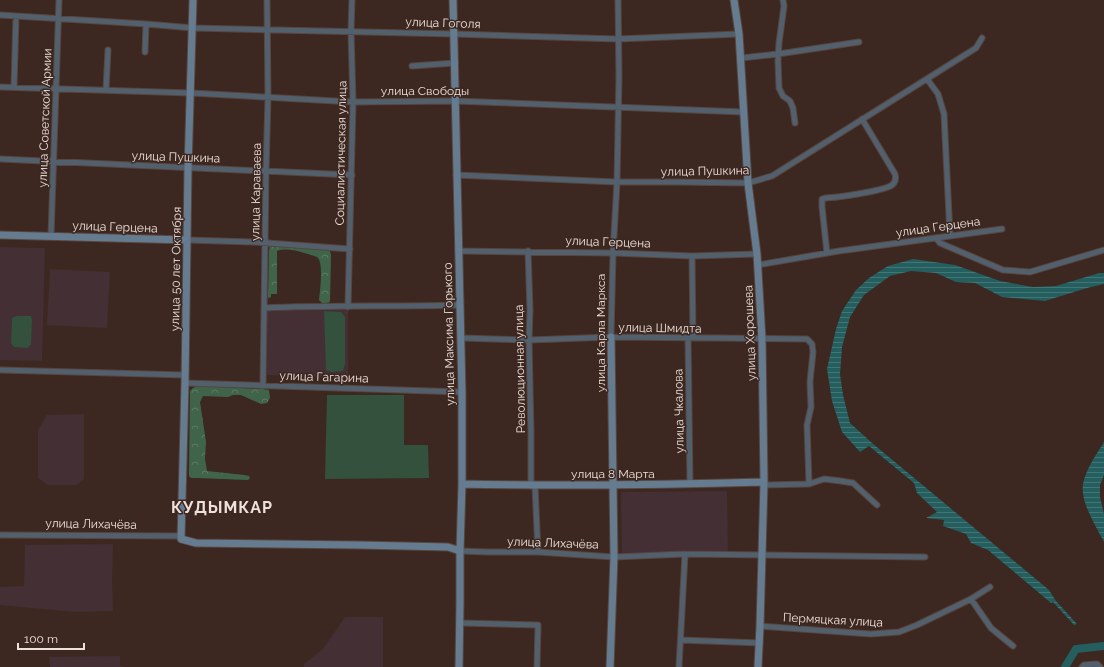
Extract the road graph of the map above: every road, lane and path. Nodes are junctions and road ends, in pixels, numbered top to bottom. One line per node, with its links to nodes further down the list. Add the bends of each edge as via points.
1 (59, 0): 11 (street, улица Советской Армии)
2 (193, 0): 13 (street, улица 50 лет Октября)
3 (267, 0): 14 (street, улица Караваева)
4 (352, 0): 15 (street, Социалистическая улица)
5 (453, 0): 16 (street, улица Максима Горького)
6 (618, 0): 19 (street, улица Карла Маркса)
7 (734, 0): 17 (street, улица Хорошева)
8 (783, 0): 23 (street)
9 (0, 15): 10 (street, улица Гоголя)
10 (16, 16): 11 (street, улица Гоголя); 29 (street)
11 (58, 18): 12 (street, улица Гоголя); 30 (street, улица Советской Армии)
12 (146, 24): 13 (street, улица Гоголя); 22 (street)
13 (192, 28): 14 (street, улица Гоголя); 32 (street, улица 50 лет Октября)
14 (266, 30): 15 (street, улица Гоголя); 33 (street, улица Караваева)
15 (351, 31): 16 (street, улица Гоголя); 35 (street, Социалистическая улица)
16 (454, 34): 19 (street, улица Гоголя); 25 (street, улица Максима Горького)
17 (740, 34): 19 (street, улица Гоголя); 24 (street, улица Хорошева)
18 (982, 38): 27 (street, улица Пушкина, via 976,48)
19 (618, 39): 36 (street, улица Карла Маркса)
20 (859, 42): 23 (street)
21 (108, 50): 31 (street)
22 (145, 52)
23 (778, 54): 24 (street); 39 (street, via 779,88 783,96 790,101)
24 (741, 58): 37 (street, улица Хорошева)
25 (455, 63): 26 (street); 34 (street, улица Максима Горького)
26 (412, 66)
27 (927, 78): 38 (street, улица Пушкина); 51 (street, via 938,94 944,114)
28 (0, 87): 29 (street, улица Свободы)
29 (14, 87): 30 (street, улица Свободы)
30 (56, 88): 31 (street, улица Свободы); 41 (street, улица Советской Армии)
31 (106, 90): 32 (street, улица Свободы)
32 (190, 93): 33 (street, улица Свободы); 42 (street, улица 50 лет Октября)
33 (268, 97): 35 (street, улица Свободы); 43 (street, улица Караваева)
34 (455, 101): 35 (street, улица Свободы); 36 (street, улица Свободы); 45 (street, улица Максима Горького)
35 (353, 102): 44 (street, Социалистическая улица)
36 (618, 108): 37 (street, улица Свободы); 46 (street, улица Карла Маркса)
37 (744, 112): 47 (street, улица Хорошева)
38 (862, 120): 47 (street, улица Пушкина, via 772,176); 60 (street, via 895,174 896,180 883,189 822,199)
39 (795, 123)
40 (0, 160): 41 (street, улица Пушкина)
41 (54, 162): 42 (street, улица Пушкина); 50 (street, улица Советской Армии)
42 (188, 168): 43 (street, улица Пушкина); 53 (street, улица 50 лет Октября)
43 (266, 171): 44 (street, улица Пушкина); 54 (street, улица Караваева)
44 (352, 175): 55 (street, Социалистическая улица)
45 (456, 176): 46 (street, улица Пушкина); 58 (street, улица Максима Горького)
46 (617, 182): 47 (street, улица Пушкина); 59 (street, улица Карла Маркса)
47 (748, 183): 61 (street, улица Хорошева)
48 (1002, 229): 51 (street, улица Герцена)
49 (0, 235): 50 (street, улица Герцена)
50 (51, 236): 53 (street, улица Герцена)
51 (950, 236): 52 (street, улица Герцена)
52 (936, 238): 56 (street, via 940,243 1003,270 1030,272); 60 (street, улица Герцена)
53 (187, 240): 54 (street, улица Герцена); 73 (street, улица 50 лет Октября)
54 (265, 244): 55 (street, улица Герцена); 66 (street, улица Караваева)
55 (350, 249): 65 (street, Социалистическая улица)
56 (1104, 250)
57 (528, 251): 58 (street, улица Герцена); 59 (street, улица Герцена); 71 (street, Революционная улица)
58 (458, 252): 64 (street, улица Максима Горького)
59 (613, 253): 62 (street, улица Герцена); 67 (street, улица Карла Маркса)
60 (827, 253): 63 (street, улица Герцена)
61 (757, 254): 62 (street, улица Герцена); 63 (street, улица Хорошева)
62 (692, 256): 69 (street, улица Чкалова)
63 (758, 265): 70 (street, улица Хорошева)
64 (460, 304): 65 (street); 68 (street, улица Максима Горького)
65 (348, 307): 66 (street)
66 (264, 308): 75 (street, улица Караваева)
67 (610, 337): 69 (street, улица Шмидта); 71 (street, улица Шмидта); 81 (street, улица Карла Маркса)
68 (461, 338): 71 (street, улица Шмидта); 76 (street, улица Максима Горького)
69 (690, 338): 70 (street, улица Шмидта); 78 (street, улица Чкалова)
70 (762, 339): 79 (street, улица Хорошева); 80 (street, улица Шмидта, via 807,339 812,344 811,408 807,425)
71 (529, 340): 82 (street, Революционная улица)
72 (0, 370): 73 (street)
73 (185, 375): 74 (street, улица 50 лет Октября)
74 (185, 383): 75 (street, улица Гагарина); 85 (street, улица 50 лет Октября)
75 (263, 385): 76 (street, улица Гагарина)
76 (462, 392): 77 (street, улица Максима Горького)
77 (462, 484): 82 (street, улица 8 Марта); 86 (street, улица Максима Горького)
78 (690, 484): 79 (street, улица 8 Марта); 81 (street, улица 8 Марта)
79 (764, 484): 80 (street); 89 (street, улица Хорошева)
80 (809, 484): 83 (street, via 824,479 852,483)
81 (612, 485): 82 (street, улица 8 Марта); 90 (street, улица Карла Маркса)
82 (533, 486): 87 (street, Революционная улица)
83 (877, 505)
84 (0, 535): 85 (street, улица Лихачёва)
85 (181, 537): 86 (street, улица Лихачёва, via 196,543 411,546 448,547)
86 (460, 550): 87 (street, улица Лихачёва); 94 (street, улица Максима Горького)
87 (538, 552): 90 (street, улица Лихачёва)
88 (685, 554): 89 (street, улица Лихачёва); 90 (street, улица Лихачёва); 96 (street)
89 (762, 555): 91 (street, улица Лихачёва); 95 (street, улица Хорошева)
90 (614, 557): 102 (street, улица Карла Маркса)
91 (925, 557)
92 (990, 587): 93 (street, Пермяцкая улица)
93 (971, 599): 95 (street, Пермяцкая улица, via 899,632 871,634); 98 (street, via 991,628)
94 (460, 624): 100 (street, улица Максима Горького); 101 (street, via 538,625)
95 (760, 626): 97 (street, улица Хорошева)
96 (681, 640): 97 (street); 103 (street)
97 (760, 643): 104 (street, улица Хорошева)
98 (1013, 646)
99 (1098, 665): 105 (street)
100 (458, 667)
101 (537, 667)
102 (610, 667)
103 (679, 667)
104 (758, 667)
105 (1082, 667)

